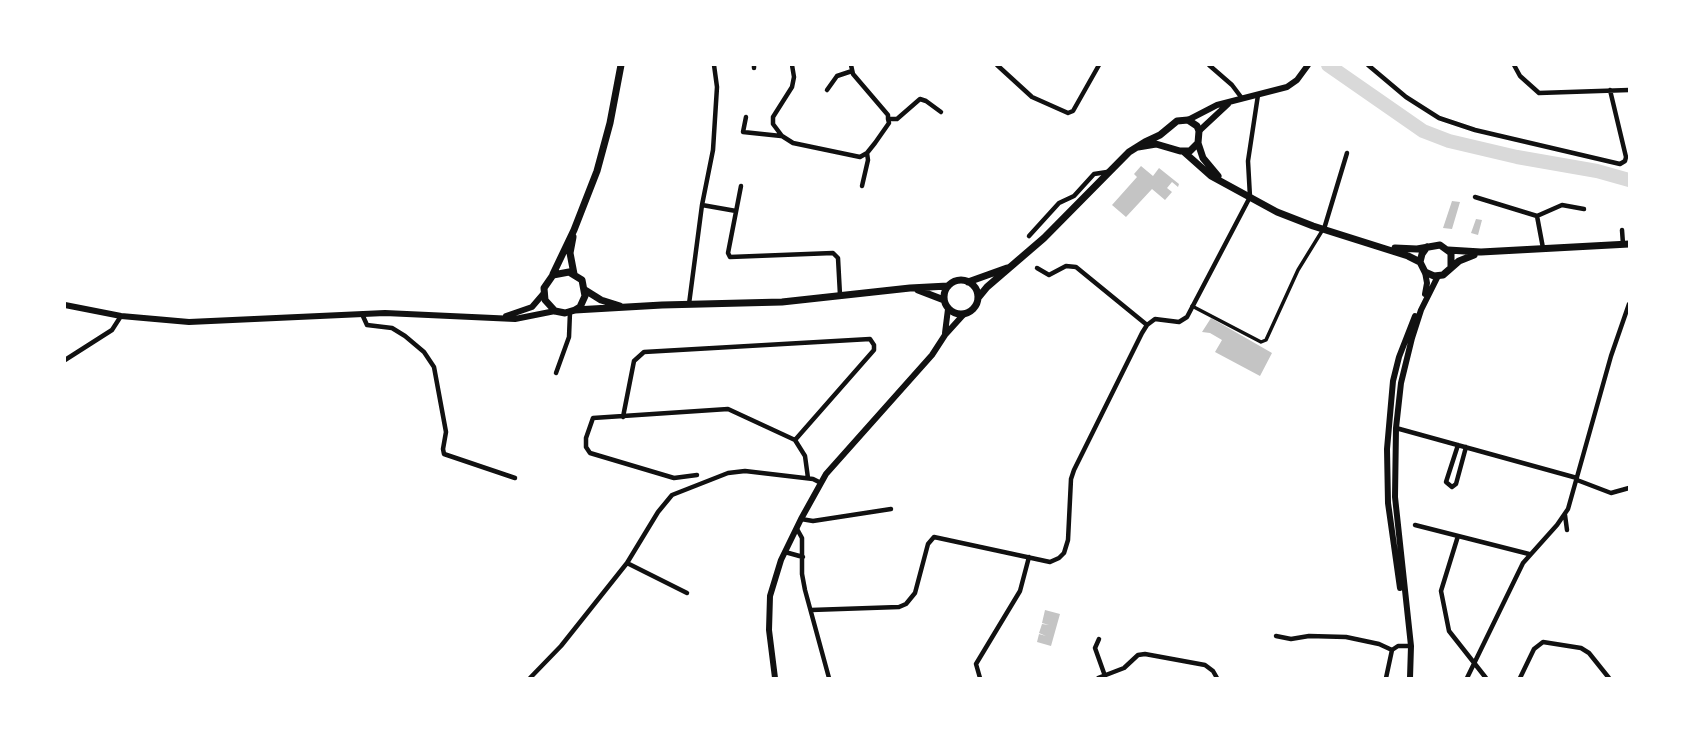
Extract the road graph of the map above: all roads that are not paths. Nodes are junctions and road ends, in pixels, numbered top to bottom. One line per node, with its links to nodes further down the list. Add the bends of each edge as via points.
1 (621, 65): 40 (main road, via 601,157)
2 (715, 65): 36 (street, via 713,150)
3 (792, 65): 23 (street, via 792,87 772,117)
4 (1099, 65): 9 (street, via 1068,113 1032,97)
5 (1209, 65): 15 (street)
6 (1308, 65): 14 (main road, via 1287,87)
7 (1368, 65): 12 (street, via 1439,118 1620,164 1626,157)
8 (1514, 65): 12 (street, via 1539,93)
9 (1001, 66)
10 (852, 68): 11 (street, via 837,76); 19 (street)
11 (827, 90)
12 (1610, 90): 13 (street)
13 (1629, 90)
14 (1258, 94): 15 (main road); 34 (street, via 1248,161)
15 (1241, 97): 16 (main road)
16 (1233, 101): 20 (main road); 22 (main road)
17 (941, 112): 19 (street, via 920,99 897,119)
18 (746, 117): 23 (street, via 743,132)
19 (888, 119): 28 (street)
20 (1188, 120): 21 (main road, via 1177,121); 22 (main road)
21 (1169, 129): 25 (main road); 26 (main road)
22 (1199, 131): 24 (main road)
23 (782, 136): 28 (street, via 793,143 854,157)
24 (1198, 143): 27 (main road); 31 (main road, via 1210,168)
25 (1138, 147): 26 (main road, via 1156,144); 30 (main road)
26 (1173, 148): 27 (main road)
27 (1184, 152): 31 (main road)
28 (867, 153): 33 (street)
29 (1347, 153): 41 (street)
30 (1107, 172): 43 (street, via 1094,174); 51 (main road)
31 (1227, 184): 34 (main road)
32 (741, 186): 38 (street)
33 (862, 187)
34 (1250, 197): 41 (main road); 69 (street)
35 (1475, 197): 39 (street)
36 (702, 205): 38 (street); 66 (street)
37 (1584, 209): 39 (street, via 1562,205)
38 (736, 211): 63 (street, via 730,257 833,253 838,258)
39 (1537, 216): 47 (street)
40 (574, 230): 55 (main road, via 570,253); 56 (main road)
41 (1324, 230): 45 (main road); 69 (street, via 1298,271 1266,340 1261,342)
42 (1622, 230): 44 (street)
43 (1029, 236)
44 (1626, 244): 47 (main road)
45 (1379, 246): 46 (main road); 50 (main road)
46 (1427, 247): 48 (main road, via 1440,245); 50 (main road)
47 (1543, 249): 49 (main road)
48 (1448, 250): 49 (main road); 52 (main road)
49 (1481, 252): 52 (main road)
50 (1420, 262): 54 (main road)
51 (1013, 265): 58 (main road); 64 (main road)
52 (1451, 266): 57 (main road)
53 (1038, 268): 79 (street, via 1049,275 1066,266 1076,267)
54 (1425, 272): 57 (main road); 89 (main road, via 1426,290 1393,381)
55 (574, 274): 56 (main road, via 563,271); 61 (main road)
56 (553, 275): 62 (main road)
57 (1438, 276): 84 (main road, via 1409,348)
58 (968, 282): 59 (main road, via 955,281); 64 (main road)
59 (948, 286): 60 (main road); 65 (main road)
60 (910, 288): 63 (main road); 65 (main road)
61 (585, 290): 70 (main road); 73 (main road, via 583,302)
62 (544, 293): 72 (main road); 78 (main road, via 527,310)
63 (840, 296): 66 (main road)
64 (978, 298): 75 (main road)
65 (944, 300): 71 (main road)
66 (689, 304): 70 (main road)
67 (1629, 304): 77 (street)
68 (65, 305): 76 (main road)
69 (1192, 306): 79 (street, via 1183,321 1155,319)
70 (628, 308): 73 (main road)
71 (948, 309): 75 (main road); 80 (main road)
72 (555, 311): 73 (main road); 78 (main road)
73 (572, 311): 82 (street, via 569,337)
74 (362, 314): 76 (main road, via 189,322); 78 (main road); 90 (street, via 367,326 392,328 405,336 434,367 446,432 444,454)
75 (964, 314): 80 (main road)
76 (121, 316): 81 (street, via 112,330)
77 (1628, 316): 92 (street, via 1611,356)
78 (497, 319)
79 (1147, 324): 105 (street, via 1074,470 1064,553 1050,562)
80 (945, 335): 93 (main road)
81 (65, 360)
82 (556, 373)
83 (624, 417): 85 (street, via 728,409); 85 (street, via 634,361 644,352 870,339 874,349); 88 (street, via 593,418 586,438 590,453 674,478)
84 (1396, 428): 86 (street); 89 (main road)
85 (795, 440): 91 (street, via 805,456)
86 (1458, 445): 87 (street); 87 (street, via 1446,482 1452,487)
87 (1466, 447): 92 (street)
88 (697, 475)
89 (1390, 477): 111 (main road)
90 (515, 478)
91 (807, 478): 93 (street); 106 (street, via 737,472 671,495)
92 (1577, 479): 94 (street, via 1611,493); 96 (street)
93 (821, 483): 97 (main road)
94 (1629, 488)
95 (891, 509): 97 (street)
96 (1565, 515): 100 (street); 103 (street)
97 (801, 519): 99 (main road)
98 (1415, 525): 101 (street)
99 (797, 528): 102 (main road); 104 (street)
100 (1567, 530)
101 (1458, 536): 103 (street); 113 (street, via 1441,591 1449,631)
102 (785, 552): 104 (street); 116 (main road, via 768,614)
103 (1529, 554): 113 (street)
104 (803, 557): 108 (street)
105 (1029, 557): 108 (street, via 934,537 915,593 906,604); 118 (street, via 1020,591 975,664)
106 (627, 563): 107 (street); 115 (street)
107 (687, 593)
108 (811, 610): 117 (street)
109 (1276, 636): 112 (street, via 1346,637)
110 (1099, 639): 114 (street, via 1095,648)
111 (1410, 646): 112 (street); 122 (main road)
112 (1392, 650): 121 (street)
113 (1474, 665): 123 (street); 124 (street)
114 (1105, 676): 119 (street); 120 (street, via 1145,654 1205,665)
115 (530, 678)
116 (775, 678)
117 (829, 678)
118 (980, 678)
119 (1098, 678)
120 (1217, 678)
121 (1386, 678)
122 (1410, 678)
123 (1467, 678)
124 (1486, 678)
125 (1520, 678): 126 (street, via 1534,649 1543,642 1581,648)
126 (1609, 678)

